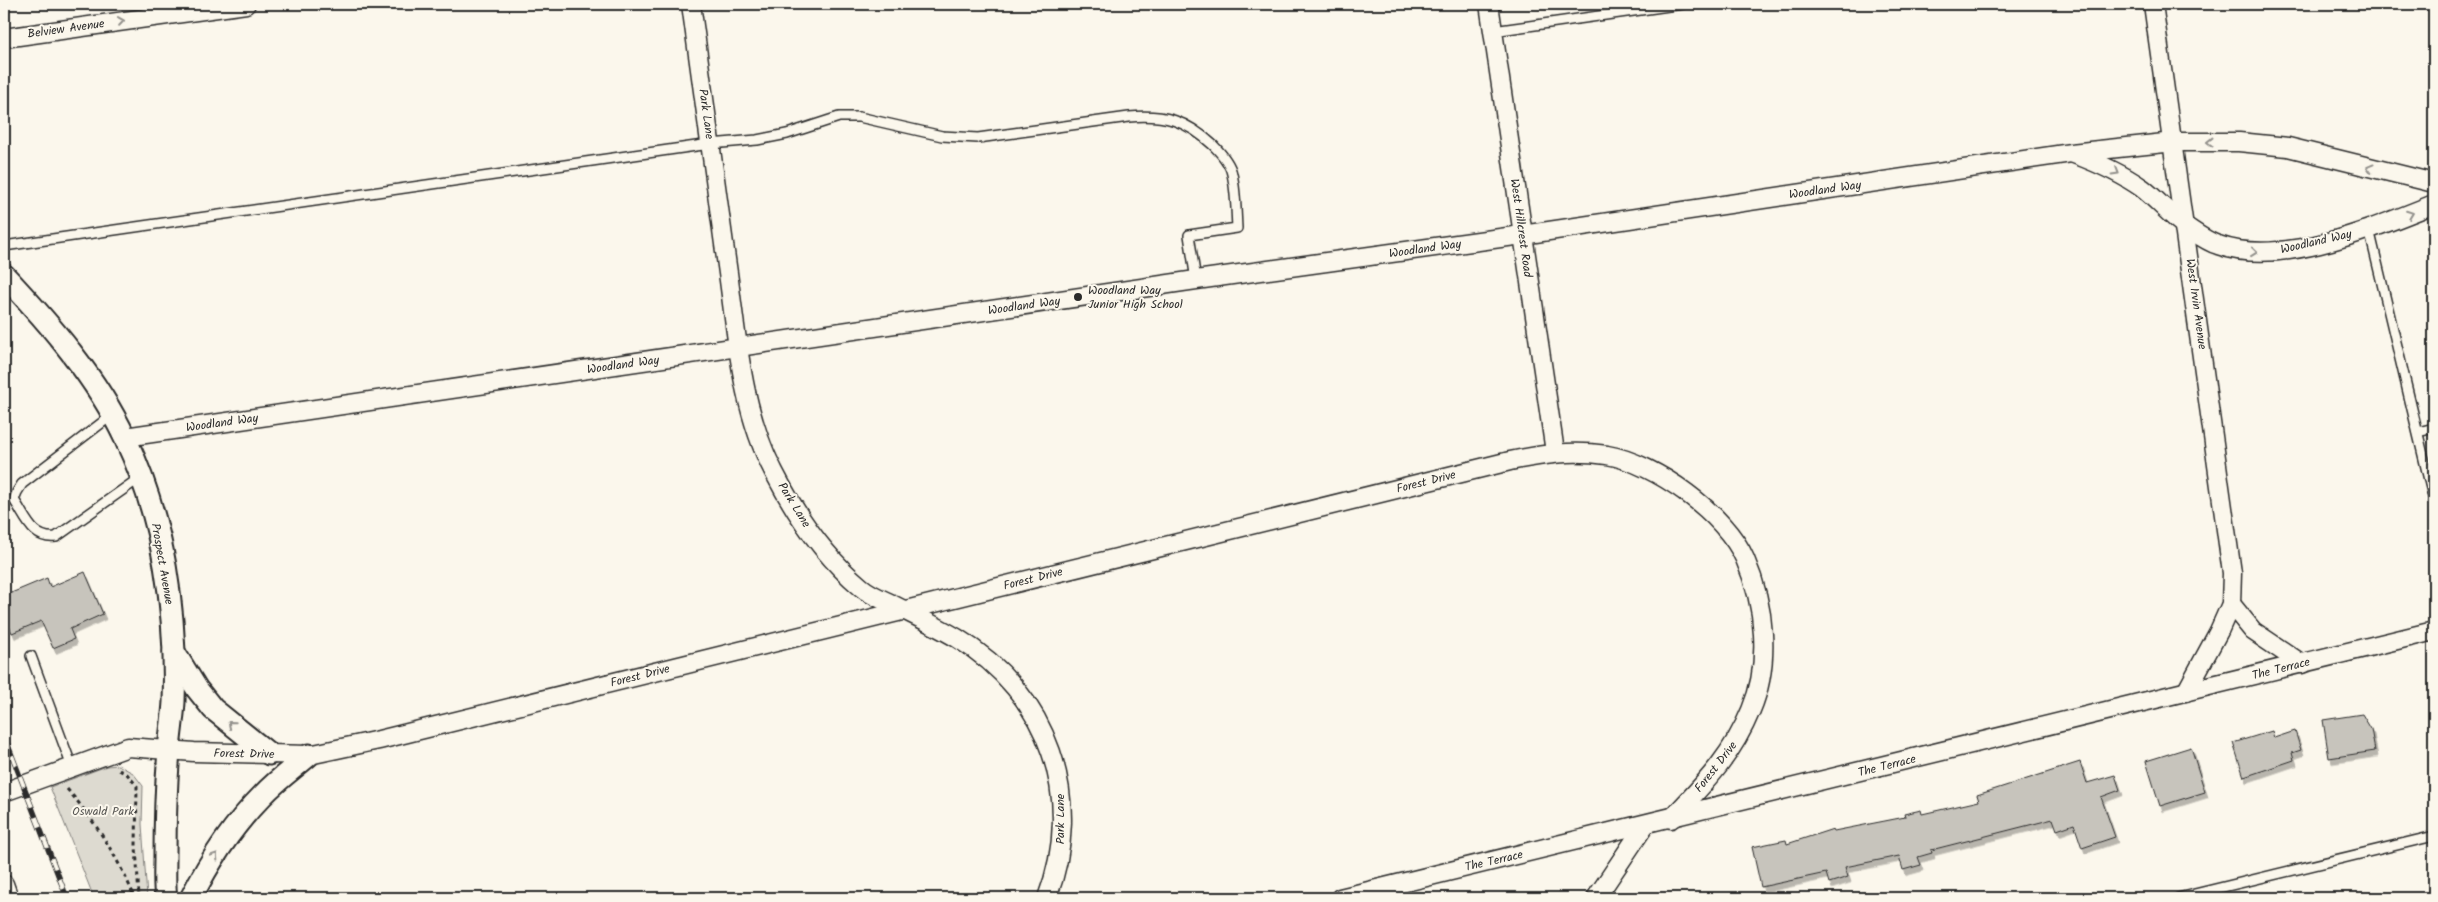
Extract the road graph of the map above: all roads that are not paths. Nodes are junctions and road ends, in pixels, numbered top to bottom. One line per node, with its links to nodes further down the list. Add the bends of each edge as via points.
1 (246, 4): 7 (street, Belview Avenue, one-way to 1)
2 (691, 4): 9 (street, Park Lane)
3 (1489, 4): 6 (street, West Hillcrest Road)
4 (1683, 4): 6 (lane)
5 (2153, 4): 8 (street, West Irvin Avenue)
6 (1493, 31): 15 (street, West Hillcrest Road)
7 (4, 38)
8 (2174, 142): 10 (street, Woodland Way); 11 (street, Woodland Way, one-way to 8, via 2288,147 2238,142); 13 (street, West Irvin Avenue)
9 (710, 144): 16 (lane); 18 (lane, via 787,134 839,117 860,117 942,136 978,138 1129,116 1152,115 1176,120 1199,132 1217,148 1232,173 1237,228 1189,235); 19 (street, Park Lane)
10 (2071, 153): 13 (street, Woodland Way, one-way to 13, via 2109,168 2141,188); 15 (street, Woodland Way)
11 (2434, 183)
12 (2434, 204): 14 (street, Woodland Way, one-way to 12)
13 (2186, 226): 14 (street, Woodland Way, one-way to 14, via 2217,245 2265,253 2293,250); 27 (street, West Irvin Avenue, via 2232,573)
14 (2369, 230): 22 (lane)
15 (1522, 235): 18 (street, Woodland Way); 24 (street, West Hillcrest Road)
16 (4, 246)
17 (4, 275): 20 (street, Prospect Avenue, via 64,344)
18 (1196, 280): 19 (street, Woodland Way)
19 (739, 348): 23 (street, Woodland Way); 28 (street, Park Lane, via 754,424 773,471 801,519 827,555 863,589)
20 (112, 415): 23 (street, Prospect Avenue); 25 (lane, via 22,484 14,500 37,534 46,538 56,537)
21 (2434, 428): 22 (lane)
22 (2418, 432): 26 (lane)
23 (125, 437): 25 (street, Prospect Avenue)
24 (1555, 452): 28 (street, Forest Drive); 39 (street, Forest Drive, via 1608,456 1669,480 1722,524 1745,557 1757,594 1763,632 1762,672 1752,708 1734,748 1709,780)
25 (141, 477): 30 (street, Prospect Avenue, via 169,589)
26 (2434, 500)
27 (2230, 604): 32 (street, via 2253,631); 33 (street, West Irvin Avenue)
28 (904, 611): 36 (street, Forest Drive); 46 (street, Park Lane, via 958,638 989,661 1016,686 1032,708 1052,752 1062,796 1062,839)
29 (2434, 631): 32 (street, The Terrace)
30 (174, 652): 34 (street, Prospect Avenue, via 174,704); 35 (street, one-way to 30, via 212,709)
31 (31, 656): 37 (lane)
32 (2302, 664): 33 (street, The Terrace)
33 (2186, 692): 39 (street, The Terrace)
34 (169, 750): 35 (street, Forest Drive); 37 (street, Forest Drive, via 128,747); 44 (street, Prospect Avenue)
35 (269, 754): 36 (street, Forest Drive)
36 (309, 755): 45 (street, one-way to 36, via 231,832 263,794)
37 (72, 775): 38 (street, Forest Drive)
38 (4, 792)
39 (1671, 819): 40 (street, The Terrace)
40 (1645, 825): 47 (street, The Terrace); 48 (street)
41 (2434, 836): 49 (lane)
42 (4, 884): 43 (street)
43 (9, 898)
44 (166, 898)
45 (191, 898)
46 (1047, 898)
47 (1340, 898)
48 (1596, 898)
49 (2178, 898)

